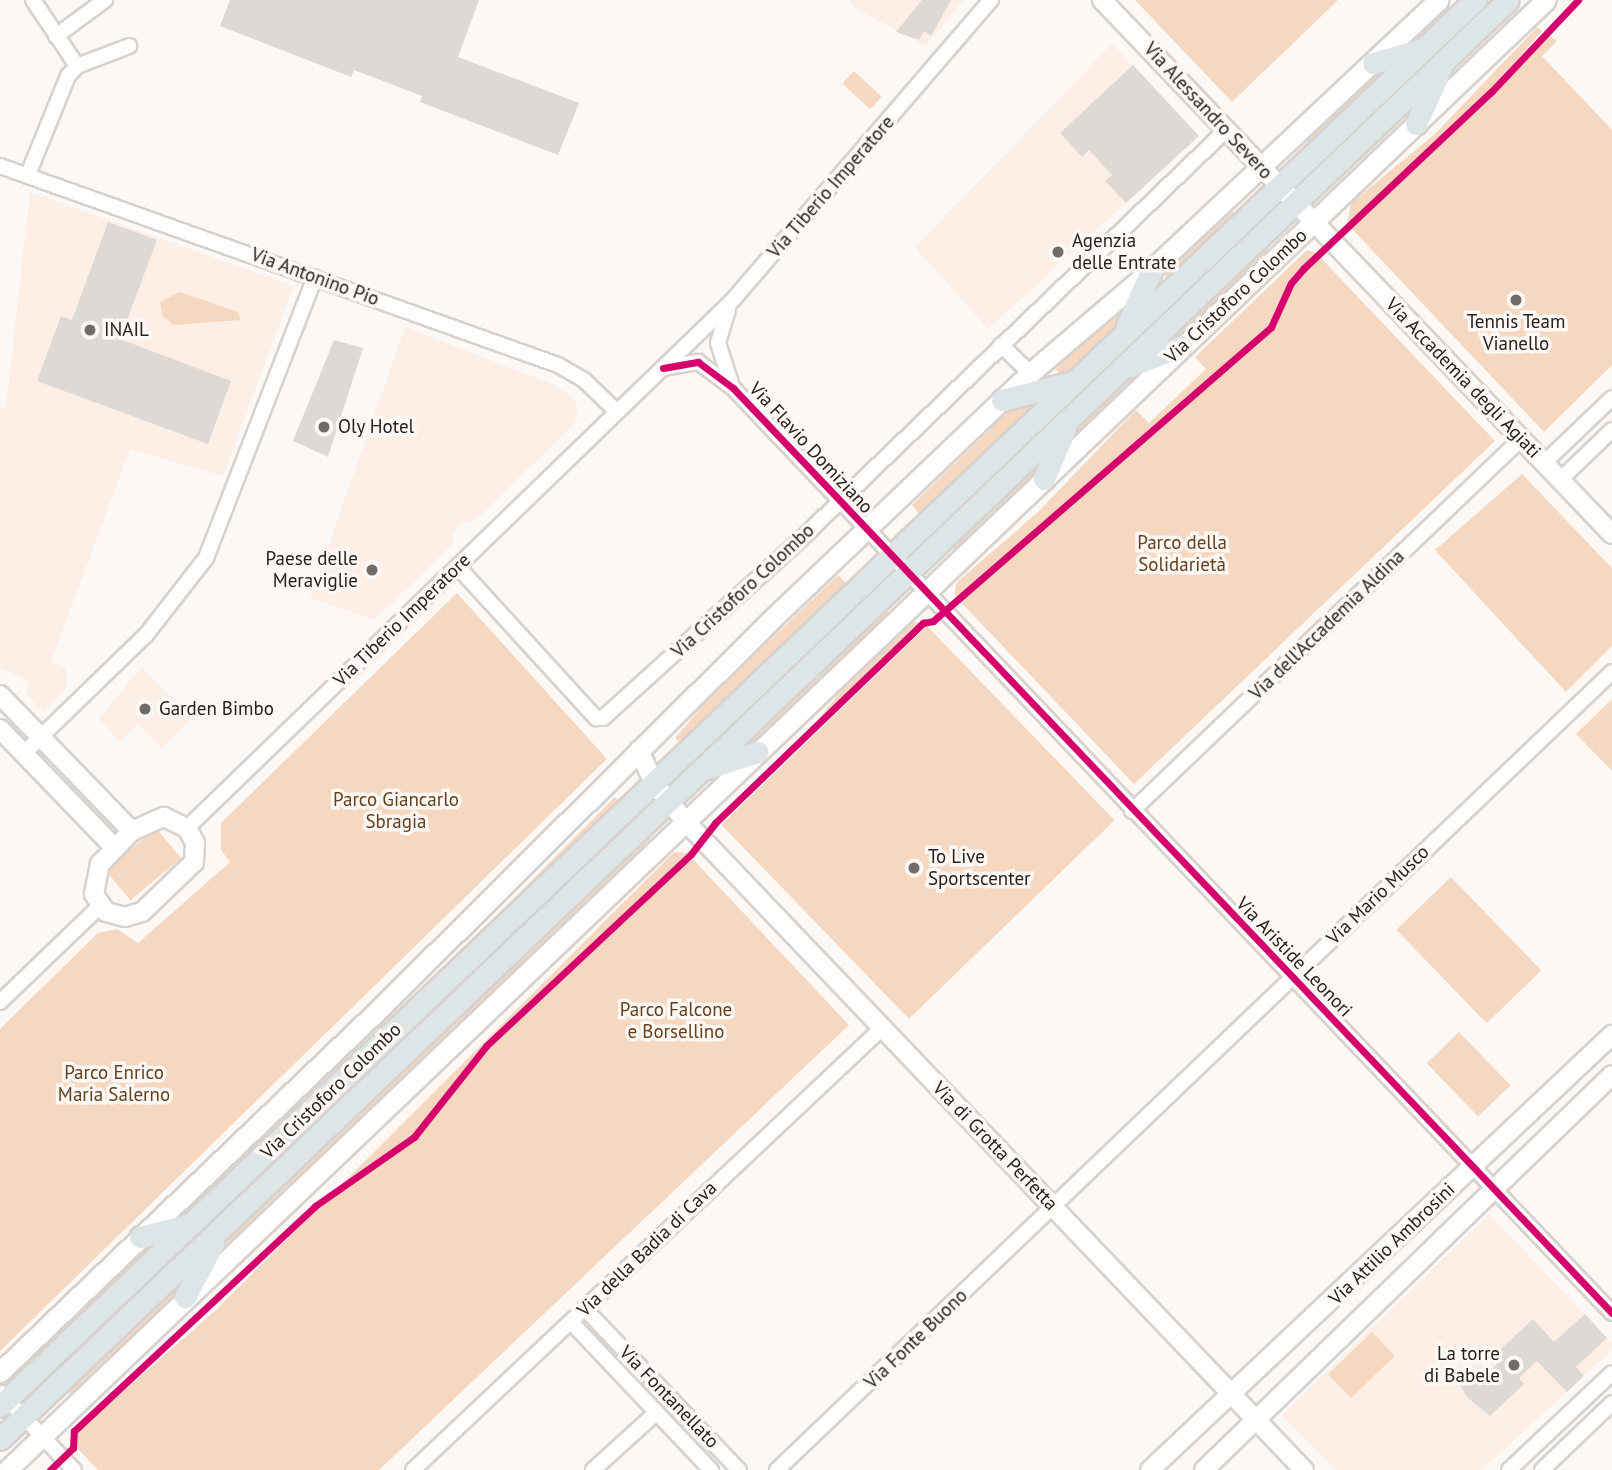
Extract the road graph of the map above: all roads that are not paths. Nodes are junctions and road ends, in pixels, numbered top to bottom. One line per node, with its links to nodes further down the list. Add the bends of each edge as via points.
1 (33, 0): 9 (street)
2 (105, 0): 9 (street)
3 (991, 0): 25 (street, Via Tiberio Imperatore)
4 (1102, 0): 16 (street, Via Alessandro Severo)
5 (1438, 0): 13 (main road, Via Cristoforo Colombo)
6 (1475, 0): 11 (main road, Via Cristoforo Colombo)
7 (1508, 0): 12 (main road, Via Cristoforo Colombo)
8 (1546, 0): 15 (main road, Via Cristoforo Colombo)
9 (56, 36): 14 (street)
10 (129, 46): 14 (street)
11 (1424, 48): 13 (main road); 20 (main road, Via Cristoforo Colombo)
12 (1444, 61): 15 (main road); 21 (main road, Via Cristoforo Colombo)
13 (1373, 63): 18 (main road, Via Cristoforo Colombo)
14 (77, 66): 19 (street, via 52,105)
15 (1416, 124): 22 (main road, Via Cristoforo Colombo)
16 (1226, 130): 18 (street, Via Alessandro Severo); 27 (street, Via Cristoforo Colombo)
17 (0, 166): 19 (street, Via Antonino Pio)
18 (1260, 167): 20 (street, Via Alessandro Severo); 23 (main road, Via Cristoforo Colombo)
19 (29, 172): 24 (street, Via Antonino Pio)
20 (1279, 187): 21 (street, Via Alessandro Severo); 26 (main road, Via Cristoforo Colombo)
21 (1296, 204): 22 (street, Via Alessandro Severo); 30 (main road, Via Cristoforo Colombo)
22 (1314, 222): 28 (main road, Via Cristoforo Colombo); 39 (street, Via Accademia degli Agiati)
23 (1152, 270): 26 (main road); 31 (main road, Via Cristoforo Colombo)
24 (315, 277): 36 (street, Via Antonino Pio, via 558,365); 53 (street, via 206,558 146,635)
25 (732, 301): 29 (street, Via Tiberio Imperatore); 33 (street, via 718,343)
26 (1122, 337): 32 (main road, Via Cristoforo Colombo)
27 (1001, 345): 31 (street); 43 (street, Via Cristoforo Colombo)
28 (1182, 346): 30 (main road); 41 (main road, Via Cristoforo Colombo)
29 (663, 368): 33 (street, via 698,362); 36 (street, Via Tiberio Imperatore)
30 (1121, 369): 37 (main road, Via Cristoforo Colombo)
31 (1030, 373): 35 (main road, Via Cristoforo Colombo)
32 (1074, 381): 35 (main road); 46 (main road, Via Cristoforo Colombo)
33 (733, 388): 43 (street, Via Flavio Domiziano)
34 (1612, 398): 40 (street)
35 (1002, 400): 44 (main road, Via Cristoforo Colombo)
36 (616, 411): 47 (street, Via Tiberio Imperatore)
37 (1069, 419): 41 (main road); 48 (main road, Via Cristoforo Colombo)
38 (1612, 430): 42 (street)
39 (1521, 439): 40 (street, Via Accademia degli Agiati); 60 (street, Via dell'Accademia Aldina)
40 (1544, 463): 42 (street, Via Accademia degli Agiati)
41 (1044, 479): 49 (main road, Via Cristoforo Colombo)
42 (1560, 480): 45 (street, Via Accademia degli Agiati)
43 (839, 502): 44 (street, Via Flavio Domiziano); 47 (street, Via Cristoforo Colombo, via 603,718 596,718)
44 (867, 530): 46 (street); 54 (main road, Via Cristoforo Colombo)
45 (1612, 534)
46 (892, 557): 48 (street); 58 (main road, Via Cristoforo Colombo)
47 (458, 567): 62 (street, Via Tiberio Imperatore)
48 (908, 573): 49 (street); 57 (main road, Via Cristoforo Colombo)
49 (925, 592): 55 (main road, Via Cristoforo Colombo); 60 (street, Via Aristide Leonori)
50 (1612, 672): 66 (street, Via Mario Musco)
51 (0, 695): 53 (street)
52 (0, 729): 56 (street)
53 (41, 736): 56 (street); 63 (street)
54 (639, 750): 58 (street); 76 (main road, Via Cristoforo Colombo)
55 (758, 752): 57 (main road); 61 (main road, Via Cristoforo Colombo)
56 (23, 754): 64 (street)
57 (702, 770): 59 (main road, Via Cristoforo Colombo)
58 (654, 783): 59 (street); 74 (main road, Via Cristoforo Colombo)
59 (668, 802): 61 (street); 75 (main road, Via Cristoforo Colombo)
60 (1132, 811): 66 (street, Via Aristide Leonori)
61 (685, 821): 68 (street, Via di Grotta Perfetta); 77 (main road, Via Cristoforo Colombo)
62 (187, 828): 63 (street, via 164,817); 65 (street, via 195,843 194,862 151,903 125,917)
63 (132, 831): 64 (street)
64 (114, 847): 65 (street, via 94,875)
65 (99, 907): 67 (street)
66 (1292, 977): 71 (street, Via Aristide Leonori); 73 (street, Via Mario Musco)
67 (0, 1002)
68 (882, 1028): 73 (street, Via di Grotta Perfetta); 78 (street, Via della Badia di Cava)
69 (1612, 1035): 71 (street, Via Attilio Ambrosini)
70 (1612, 1075): 72 (street, Via Attilio Ambrosini)
71 (1473, 1166): 72 (street, Via Aristide Leonori); 85 (street, Via Attilio Ambrosini)
72 (1494, 1189): 79 (street, Via Aristide Leonori); 90 (street, Via Attilio Ambrosini)
73 (1054, 1207): 85 (street, Via di Grotta Perfetta); 99 (street, Via Fonte Buono)
74 (192, 1224): 76 (main road); 86 (main road, Via Cristoforo Colombo)
75 (220, 1230): 77 (main road); 89 (main road, Via Cristoforo Colombo)
76 (140, 1237): 83 (main road, Via Cristoforo Colombo)
77 (185, 1297): 91 (main road, Via Cristoforo Colombo)
78 (585, 1309): 80 (street, Via della Badia di Cava); 81 (street, Via Fontanellato)
79 (1612, 1313)
80 (571, 1322): 82 (street, Via Fontanellato); 96 (street, Via della Badia di Cava)
81 (604, 1329): 82 (street, Via Fontanellato); 93 (street, Via Fontanellato)
82 (590, 1343): 88 (street, Via Fontanellato)
83 (0, 1371)
84 (1612, 1373): 103 (street)
85 (1232, 1394): 90 (street, Via di Grotta Perfetta); 100 (street, Via Attilio Ambrosini)
86 (2, 1399): 89 (street, Via Cristoforo Colombo)
87 (1612, 1403): 104 (street)
88 (657, 1412): 97 (street); 98 (street, Via Fontanellato)
89 (24, 1417): 91 (street, Via Cristoforo Colombo); 92 (main road, Via Cristoforo Colombo)
90 (1256, 1420): 101 (street, Via Attilio Ambrosini); 102 (street, Via di Grotta Perfetta)
91 (42, 1436): 94 (main road, Via Cristoforo Colombo); 95 (street)
92 (0, 1439)
93 (733, 1468)
94 (7, 1470)
95 (74, 1470)
96 (413, 1470)
97 (593, 1470)
98 (711, 1470)
99 (777, 1470)
100 (1150, 1470)
101 (1204, 1470)
102 (1304, 1470)
103 (1509, 1470)
104 (1542, 1470)

